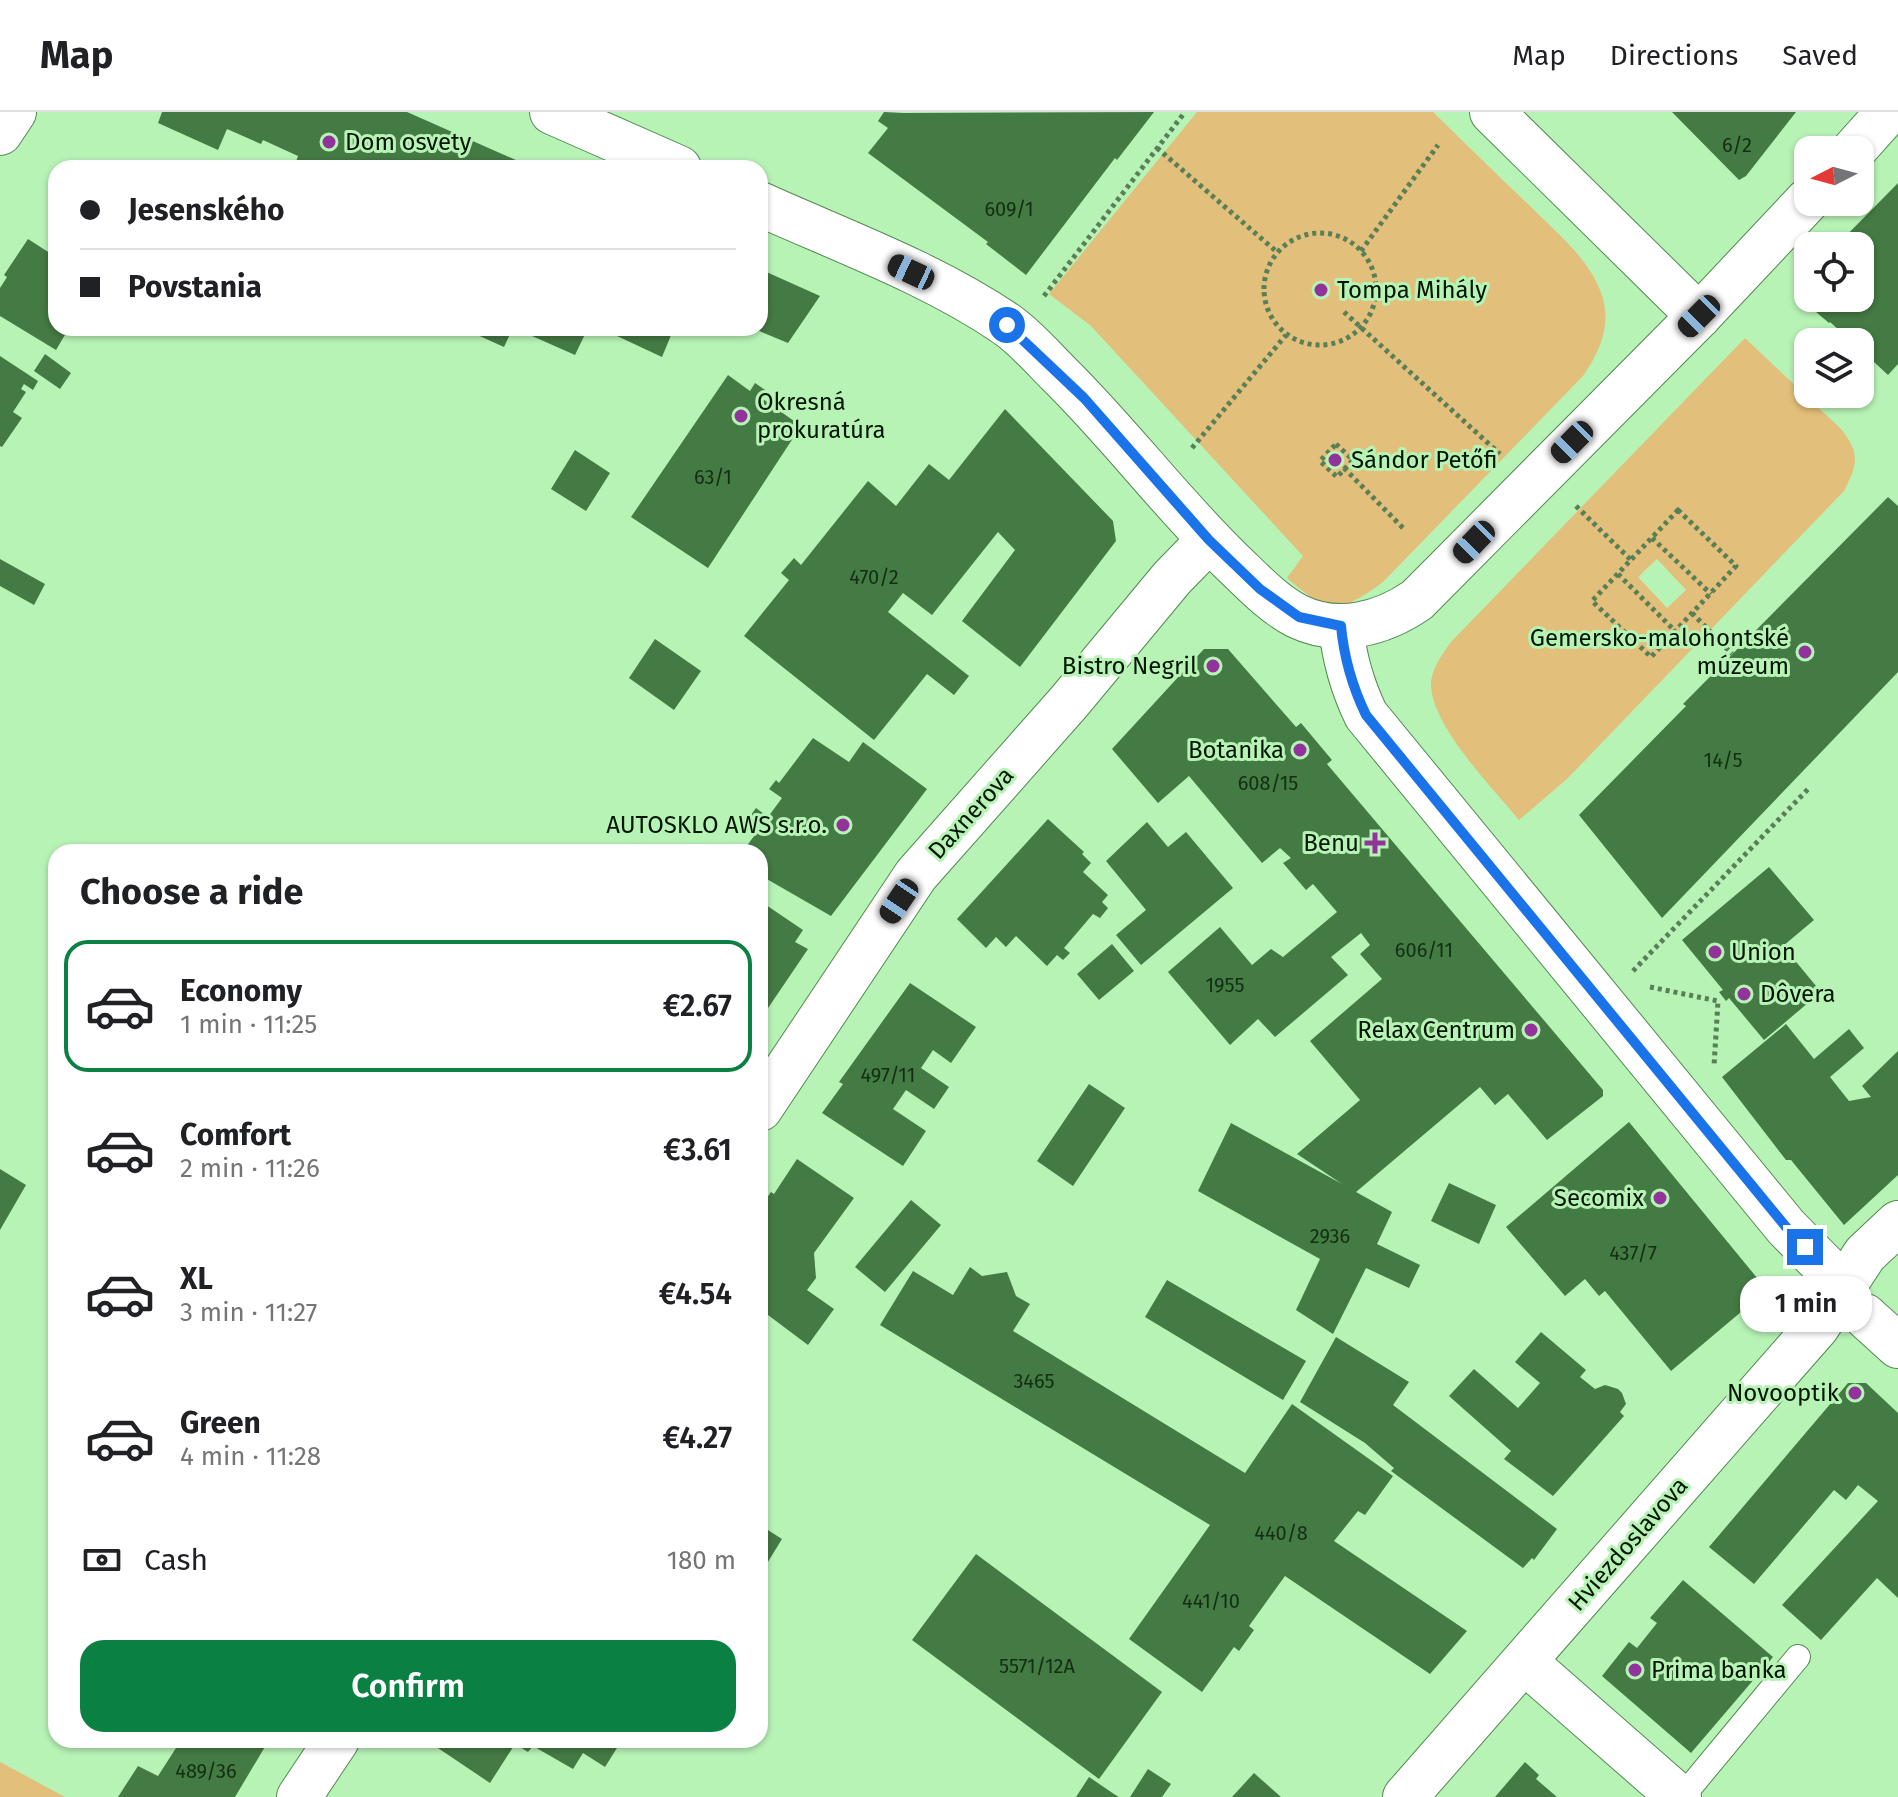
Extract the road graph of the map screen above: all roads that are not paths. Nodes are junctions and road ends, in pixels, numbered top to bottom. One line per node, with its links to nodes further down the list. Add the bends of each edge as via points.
1 (14, 112): 5 (street)
2 (552, 112): 7 (street)
3 (1492, 112): 10 (street)
4 (1888, 112): 6 (street)
5 (0, 133)
6 (1867, 136)
7 (661, 160)
8 (768, 208): 11 (street, via 935,283 1007,325 1084,398)
9 (1794, 215): 10 (street)
10 (1699, 316): 12 (street, via 1417,600 1380,620)
11 (1209, 540): 12 (street, via 1281,607 1299,617); 13 (street, Daxnerova, via 916,875)
12 (1341, 626): 15 (street, via 1347,668 1366,715 1786,1227)
13 (768, 1097)
14 (1898, 1223): 15 (street, Hviezdoslavova, via 1865,1254)
15 (1854, 1300): 16 (street); 18 (street, Hviezdoslavova, via 1817,1327)
16 (1898, 1346)
17 (1798, 1657): 22 (lane)
18 (1525, 1662): 21 (street, Hviezdoslavova); 22 (street)
19 (332, 1748): 20 (street)
20 (299, 1797)
21 (1405, 1797)
22 (1680, 1797)

